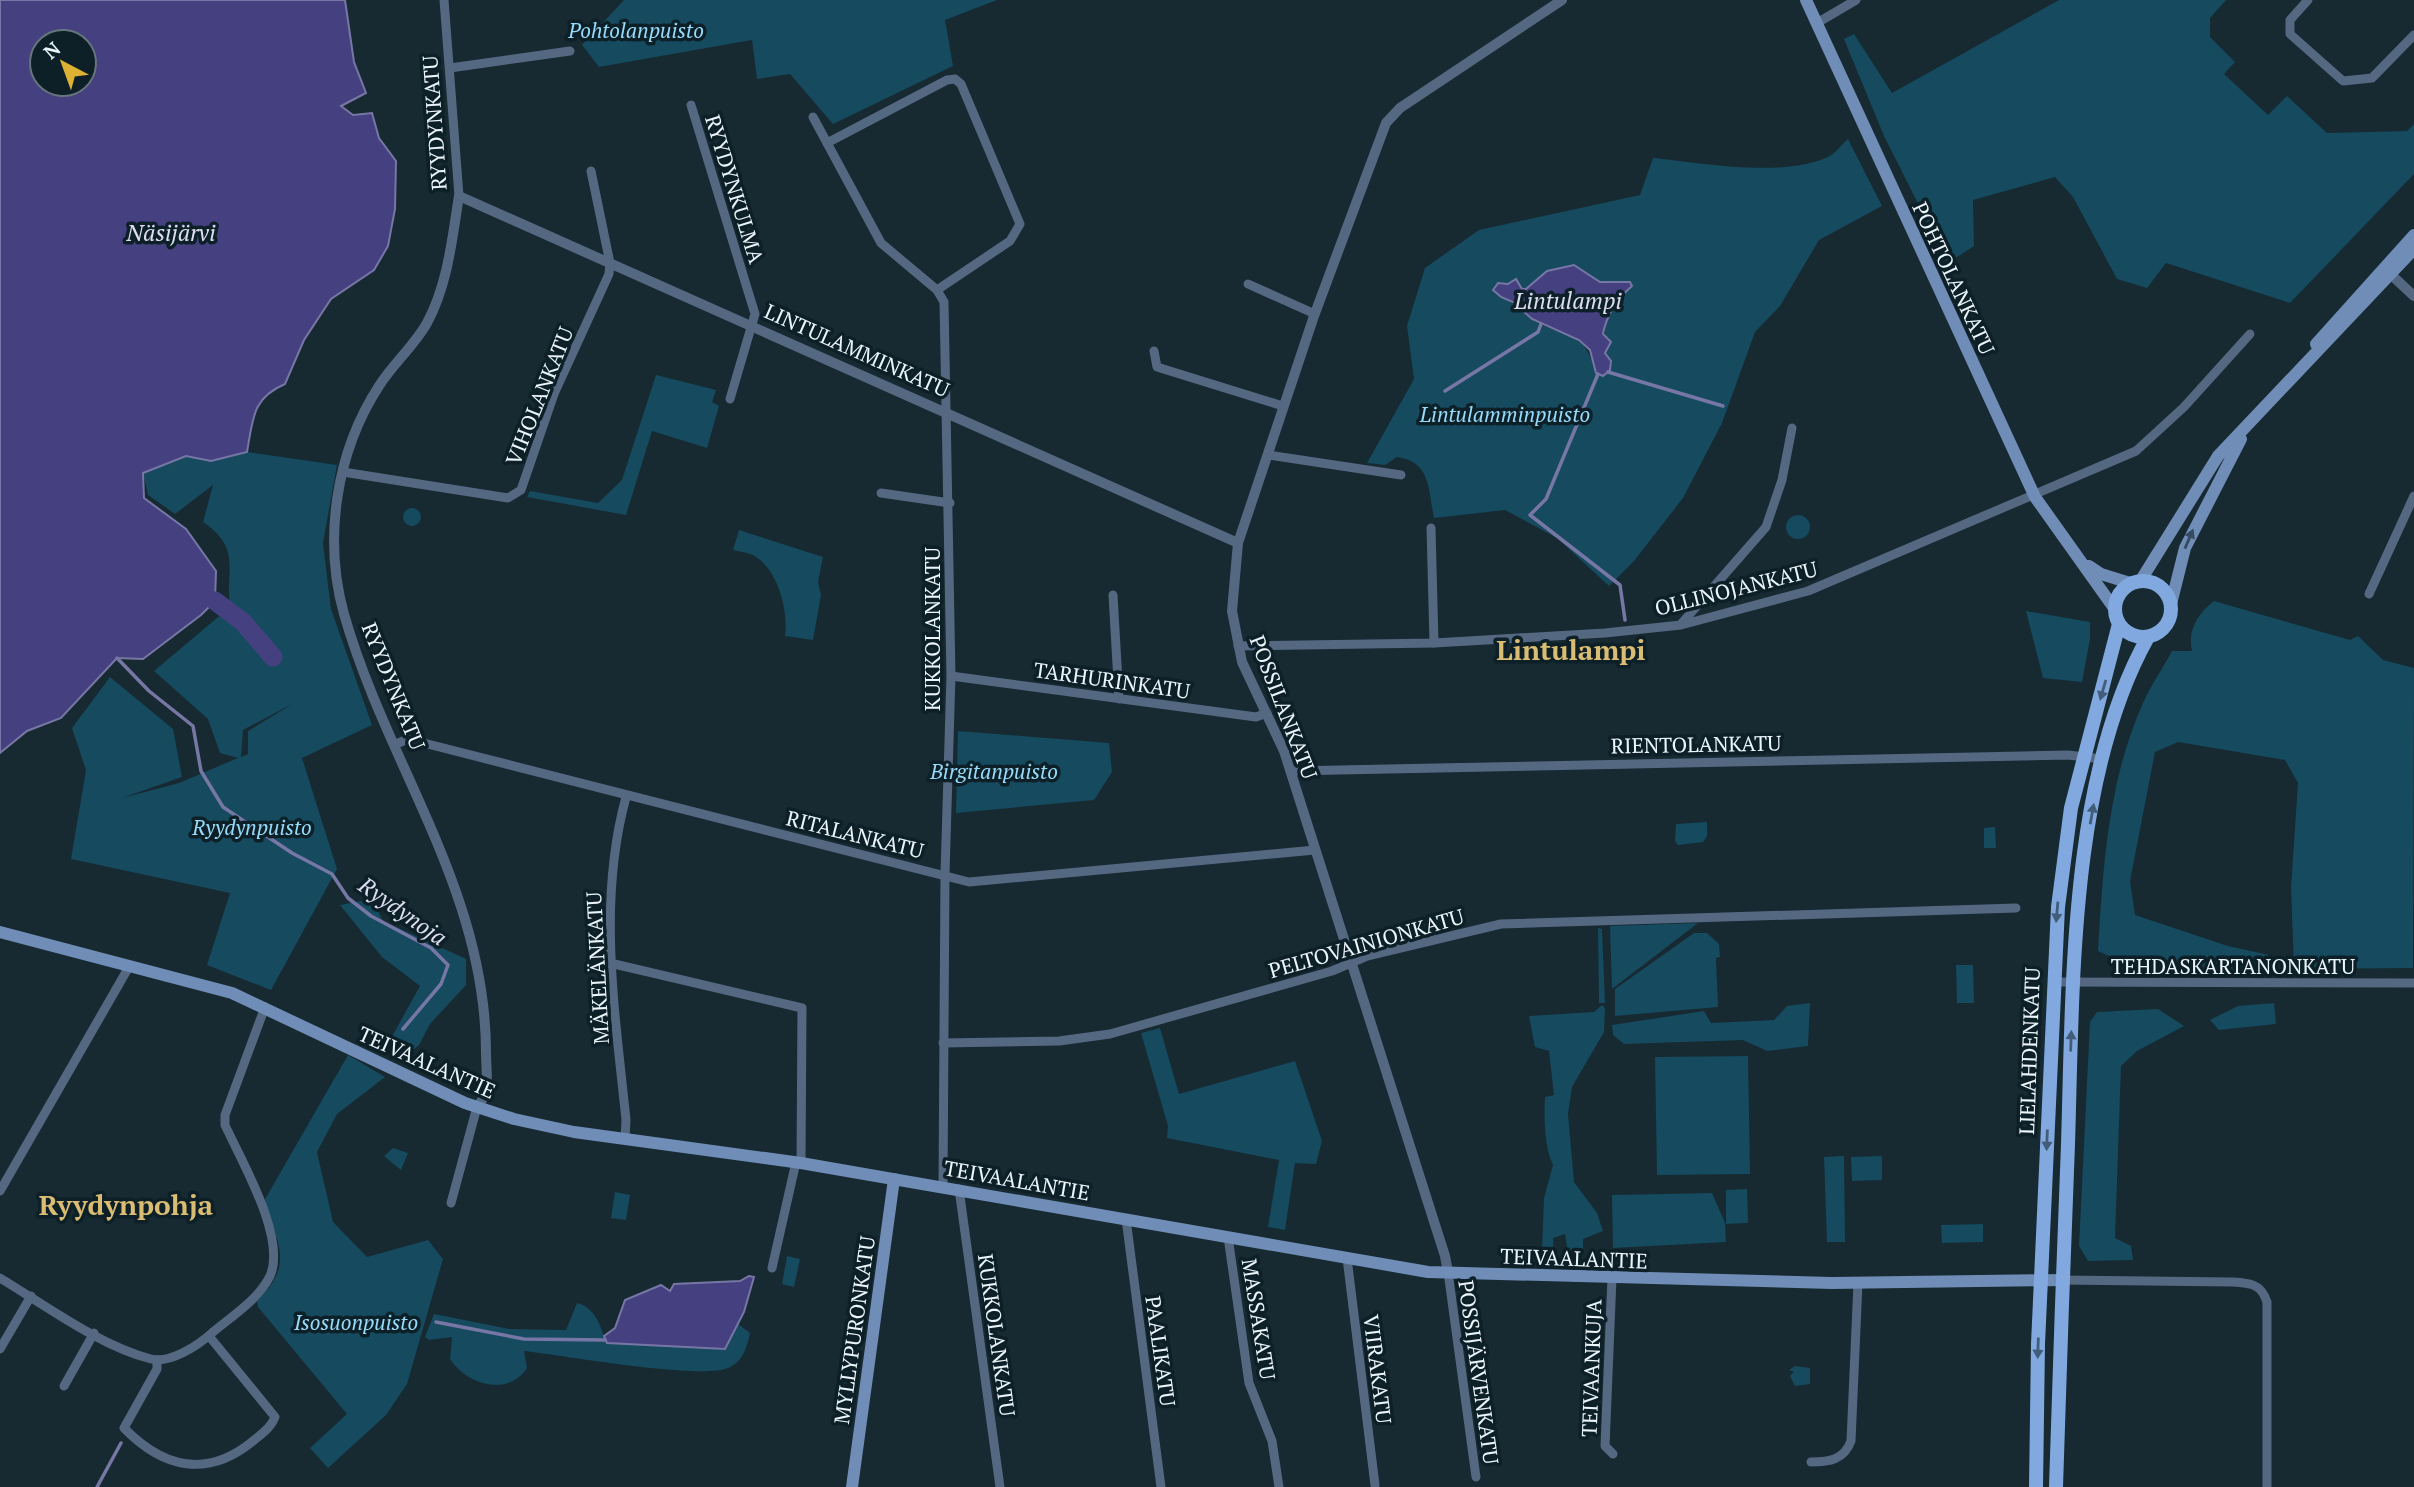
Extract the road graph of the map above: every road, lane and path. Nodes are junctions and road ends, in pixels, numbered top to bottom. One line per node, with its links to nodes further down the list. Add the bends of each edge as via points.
1 (444, 0): 9 (street, RYYDYNKATU)
2 (1562, 0): 22 (street, POSSILANKATU, via 1390,117)
3 (1806, 0): 6 (main road, POHTOLANKATU)
4 (1856, 0): 6 (street)
5 (2308, 0): 7 (street, via 2290,20 2290,34 2343,81 2372,78)
6 (1816, 23): 36 (main road, POHTOLANKATU)
7 (2414, 35)
8 (570, 51): 9 (street)
9 (450, 68): 14 (street, RYYDYNKATU)
10 (691, 105): 23 (street, RYYDYNKULMA, via 754,309)
11 (813, 117): 12 (street)
12 (827, 143): 20 (street, via 881,243); 20 (street, via 947,80 961,84 1020,224 1010,241)
13 (591, 171): 17 (street)
14 (459, 195): 17 (street, LINTULAMMINKATU); 32 (street, RYYDYNKATU, via 447,267 427,323 369,401)
15 (2414, 235): 18 (main road)
16 (2414, 249): 18 (main road)
17 (610, 263): 23 (street, LINTULAMMINKATU); 32 (street, VIHOLANKATU, via 517,494 508,498)
18 (2387, 271): 21 (street); 29 (main road, via 2311,349)
19 (1248, 284): 22 (street)
20 (937, 290): 28 (street, KUKKOLANKATU, via 944,302)
21 (2414, 296)
22 (1315, 314): 27 (street, POSSILANKATU)
23 (753, 324): 26 (street); 28 (street, LINTULAMMINKATU)
24 (2250, 334): 36 (street, OLLINOJANKATU, via 2184,407 2136,451)
25 (1154, 351): 27 (street, via 1157,367)
26 (730, 398)
27 (1283, 406): 31 (street, POSSILANKATU)
28 (947, 412): 37 (street, KUKKOLANKATU); 39 (street, LINTULAMMINKATU)
29 (2250, 423): 41 (main road, via 2218,456); 44 (main road, one-way to 29, via 2191,535)
30 (1792, 428): 47 (street, via 1782,480 1766,527)
31 (1268, 455): 33 (street); 39 (street, POSSILANKATU)
32 (343, 472): 54 (street, RYYDYNKATU, via 334,538 339,595 370,689)
33 (1401, 475)
34 (881, 493): 37 (street)
35 (2414, 495): 42 (street)
36 (2035, 497): 40 (main road, POHTOLANKATU); 47 (street, OLLINOJANKATU, via 1808,591)
37 (950, 503): 51 (street, KUKKOLANKATU)
38 (1431, 528): 49 (street)
39 (1238, 543): 50 (street, POSSILANKATU, via 1232,593)
40 (2083, 562): 41 (main road, POHTOLANKATU, via 2101,575); 45 (main road, POHTOLANKATU)
41 (2136, 582): 44 (main road, via 2158,585); 45 (main road, via 2119,593)
42 (2369, 594)
43 (1113, 596): 52 (street)
44 (2171, 604): 48 (main road, via 2167,624)
45 (2114, 608): 46 (main road)
46 (2119, 624): 48 (main road, via 2130,634); 55 (main road, LIELAHDENKATU, one-way to 55)
47 (1681, 625): 49 (street, OLLINOJANKATU)
48 (2148, 637): 56 (main road, LIELAHDENKATU, via 2124,687)
49 (1434, 643): 50 (street, OLLINOJANKATU)
50 (1238, 646): 53 (street, POSSILANKATU)
51 (951, 676): 52 (street, TARHURINKATU); 60 (street, KUKKOLANKATU)
52 (1119, 699): 53 (street, TARHURINKATU, via 1256,717)
53 (1267, 713): 57 (street, POSSILANKATU)
54 (396, 744): 58 (street, RITALANKATU, via 408,739); 71 (street, RYYDYNKATU, via 453,876 477,955 487,1080 486,1097)
55 (2084, 757): 56 (street, RIENTOLANKATU); 57 (street, RIENTOLANKATU); 66 (main road, LIELAHDENKATU, one-way to 66, via 2064,848)
56 (2102, 759): 67 (main road, LIELAHDENKATU, one-way to 56, via 2084,864)
57 (1290, 771): 59 (street, POSSILANKATU)
58 (626, 797): 60 (street, RITALANKATU); 63 (street, MÄKELÄNKATU, via 610,882)
59 (1315, 850): 60 (street, RITALANKATU, via 969,881); 64 (street, POSSILANKATU)
60 (945, 873): 70 (street, KUKKOLANKATU)
61 (2016, 908): 64 (street, PELTOVAINIONKATU, via 1501,924)
62 (0, 932): 65 (main road, TEIVAALANTIE)
63 (610, 963): 72 (street, MÄKELÄNKATU); 73 (street, via 802,1008)
64 (1350, 964): 70 (street, PELTOVAINIONKATU, via 1110,1034 1059,1041); 83 (street, POSSILANKATU)
65 (130, 965): 69 (main road, TEIVAALANTIE, via 201,982); 77 (street)
66 (2053, 982): 67 (street, TEHDASKARTANONKATU); 86 (main road, LIELAHDENKATU, one-way to 86)
67 (2074, 983): 68 (street, TEHDASKARTANONKATU); 87 (main road, LIELAHDENKATU, one-way to 67)
68 (2414, 983)
69 (265, 1007): 71 (main road, TEIVAALANTIE); 91 (street, via 225,1125 270,1232 272,1268 254,1296)
70 (943, 1043): 75 (street, KUKKOLANKATU)
71 (477, 1107): 72 (main road, TEIVAALANTIE, via 574,1132); 78 (street)
72 (625, 1138): 73 (main road, TEIVAALANTIE)
73 (799, 1162): 74 (main road, TEIVAALANTIE); 82 (street)
74 (894, 1179): 75 (main road, TEIVAALANTIE); 99 (main road, MYLLYPURONKATU)
75 (943, 1186): 76 (main road, TEIVAALANTIE)
76 (959, 1189): 79 (main road, TEIVAALANTIE); 100 (street, KUKKOLANKATU)
77 (0, 1191)
78 (451, 1203)
79 (1126, 1219): 80 (main road, TEIVAALANTIE); 101 (street, PAALIKATU)
80 (1228, 1237): 81 (main road, TEIVAALANTIE); 102 (street, MASSAKATU, via 1249,1383 1272,1441)
81 (1347, 1258): 83 (main road, TEIVAALANTIE); 98 (street, VIIRAKATU)
82 (772, 1268)
83 (1448, 1272): 85 (main road, TEIVAALANTIE); 97 (street, POSSIJÄRVENKATU)
84 (0, 1278): 89 (street)
85 (1612, 1279): 88 (main road, TEIVAALANTIE); 95 (street, TEIVAANKUJA, via 1605,1446)
86 (2041, 1280): 87 (main road, TEIVAALANTIE); 88 (main road, TEIVAALANTIE); 103 (main road, LIELAHDENKATU, one-way to 103)
87 (2062, 1280): 104 (main road, LIELAHDENKATU); 105 (street, via 2256,1284 2267,1302)
88 (1858, 1283): 96 (street, via 1851,1441 1836,1459)
89 (31, 1296): 90 (street); 92 (street)
90 (94, 1333): 93 (street); 94 (street)
91 (209, 1336): 93 (street); 93 (street, via 275,1417 267,1429 225,1461 202,1465 166,1459 124,1428 157,1369)
92 (0, 1349)
93 (157, 1360)
94 (64, 1386)
95 (1613, 1454)
96 (1811, 1462)
97 (1476, 1477)
98 (1375, 1485)
99 (852, 1487)
100 (1000, 1487)
101 (1161, 1487)
102 (1279, 1487)
103 (2036, 1487)
104 (2056, 1487)
105 (2267, 1487)

